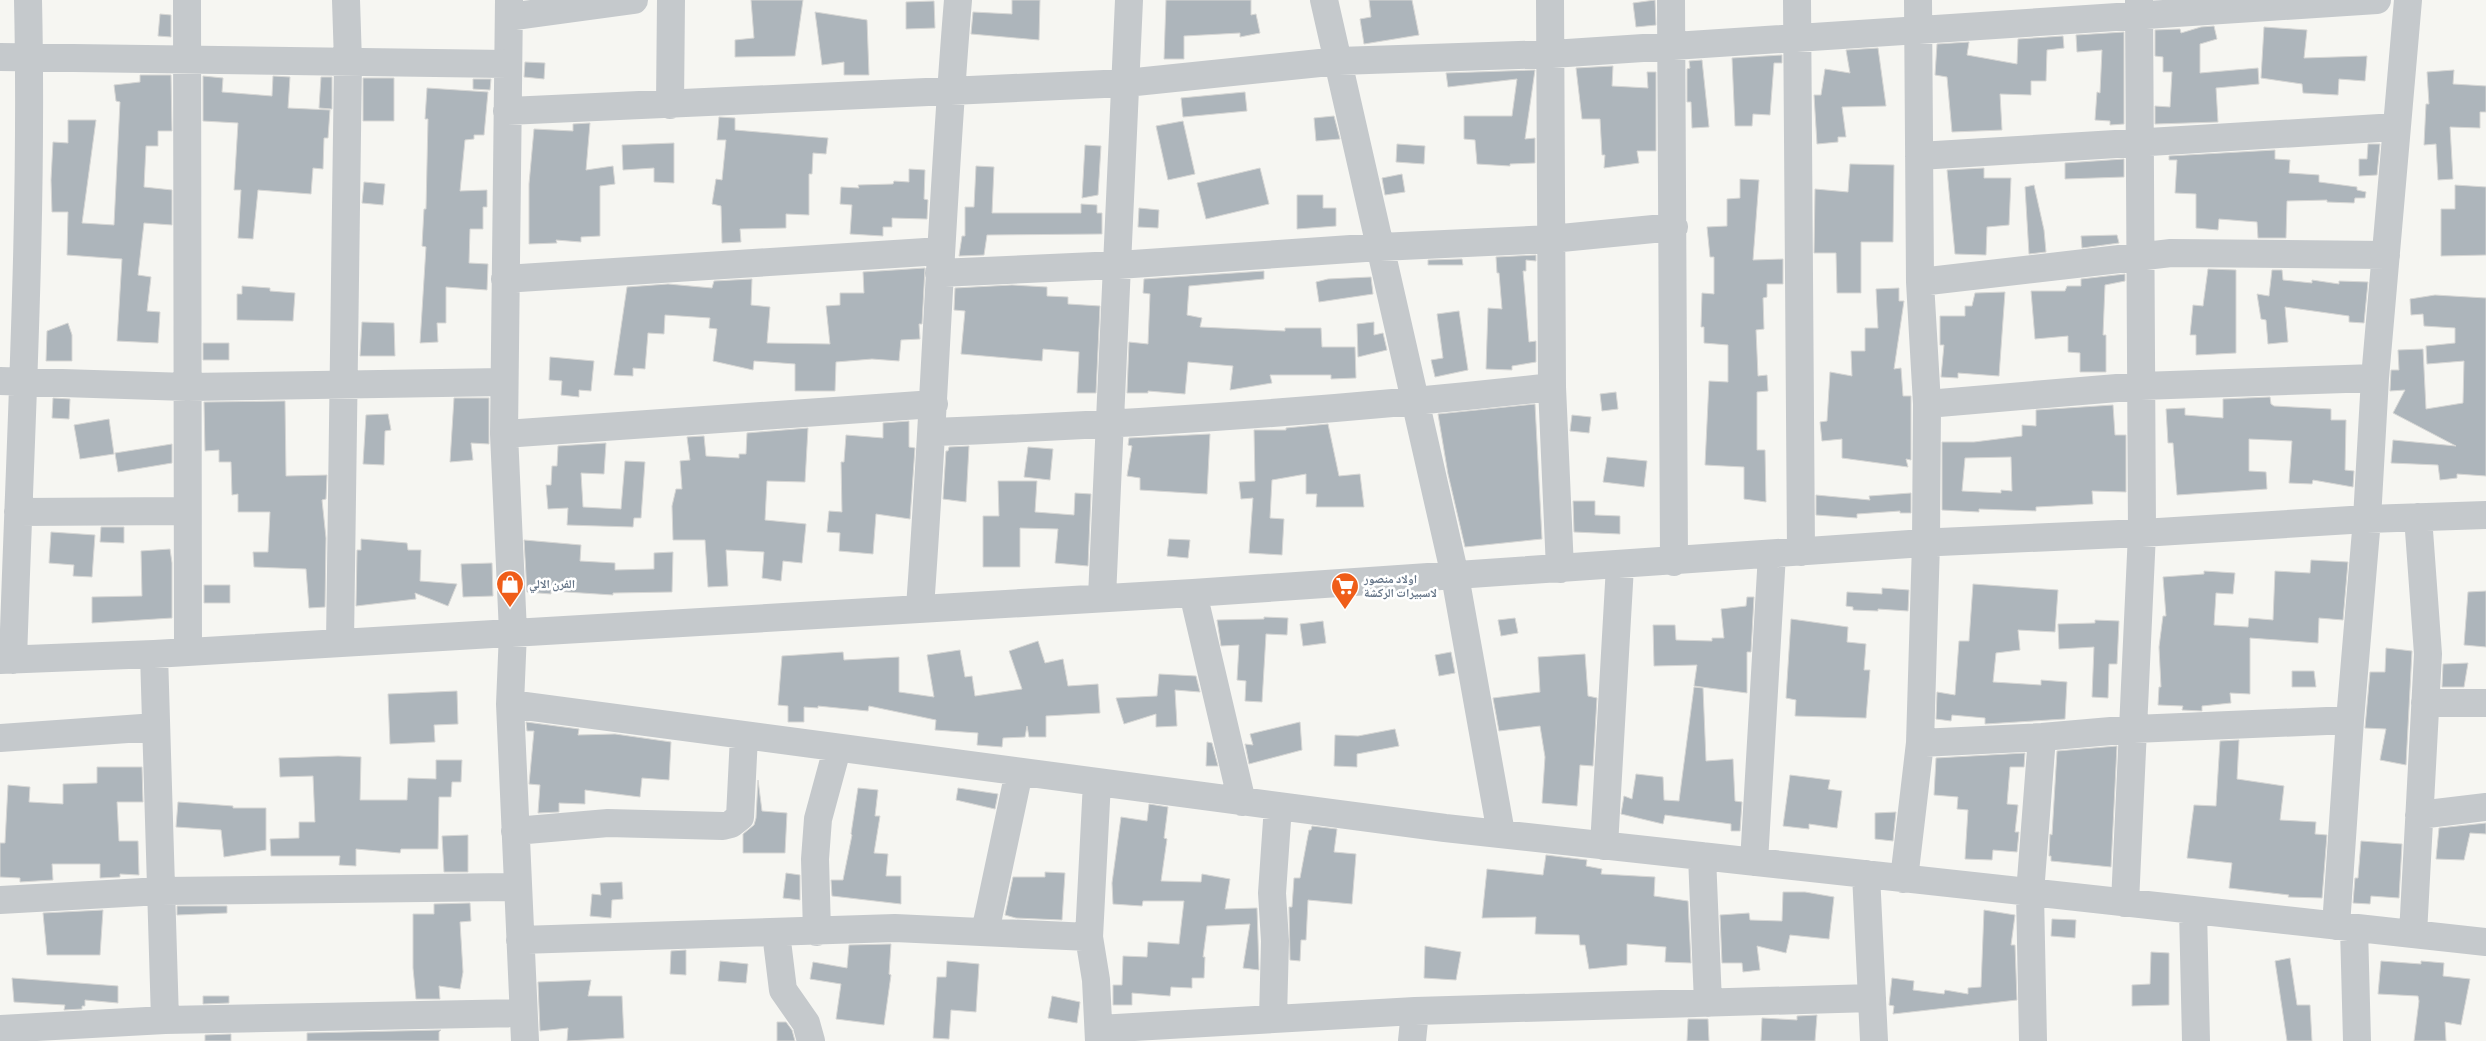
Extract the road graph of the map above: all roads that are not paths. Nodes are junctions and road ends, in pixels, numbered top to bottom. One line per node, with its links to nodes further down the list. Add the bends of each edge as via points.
1 (28, 0): 22 (street)
2 (187, 0): 23 (street)
3 (346, 0): 25 (street)
4 (634, 0): 16 (street)
5 (671, 0): 29 (street)
6 (958, 0): 28 (street)
7 (1129, 0): 27 (street)
8 (1324, 0): 24 (street)
9 (1550, 0): 20 (street)
10 (1671, 0): 19 (street)
11 (1796, 0): 18 (street)
12 (1918, 0): 17 (street)
13 (2377, 0): 15 (street)
14 (2408, 0): 31 (street)
15 (2139, 8): 17 (street); 32 (street)
16 (509, 9): 26 (street)
17 (1919, 30): 18 (street); 33 (street)
18 (1796, 39): 19 (street); 63 (street)
19 (1672, 46): 20 (street); 34 (street)
20 (1552, 54): 24 (street); 35 (street)
21 (0, 57): 22 (street)
22 (30, 58): 23 (street); 44 (street)
23 (186, 61): 25 (street); 48 (street)
24 (1339, 61): 27 (street); 36 (street)
25 (348, 62): 26 (street); 46 (street)
26 (507, 64): 30 (street)
27 (1126, 83): 28 (street); 40 (street)
28 (950, 92): 29 (street); 39 (street)
29 (670, 105): 30 (street)
30 (507, 111): 41 (street)
31 (2396, 127): 32 (street); 37 (street)
32 (2138, 142): 33 (street); 38 (street)
33 (1919, 156): 42 (street)
34 (1674, 227): 35 (street); 65 (street)
35 (1551, 238): 36 (street); 49 (street)
36 (1380, 247): 40 (street); 50 (street)
37 (2386, 255): 38 (street, via 2171,253); 43 (street)
38 (2141, 256): 42 (street); 47 (street)
39 (940, 262): 40 (street); 41 (street); 51 (street)
40 (1118, 265): 53 (street)
41 (505, 279): 45 (street)
42 (1920, 282): 52 (street)
43 (2375, 378): 47 (street); 60 (street)
44 (12, 382): 48 (street); 57 (street)
45 (504, 382): 46 (street); 55 (street)
46 (343, 386): 48 (street); 73 (street)
47 (2141, 386): 52 (street); 61 (street)
48 (187, 387): 56 (street)
49 (1552, 387): 50 (street); 67 (street)
50 (1417, 402): 53 (street); 68 (street)
51 (934, 404): 54 (street); 55 (street)
52 (1927, 404): 62 (street)
53 (1110, 425): 54 (street); 70 (street)
54 (933, 432): 71 (street)
55 (504, 434): 72 (street)
56 (187, 511): 57 (street); 74 (street)
57 (18, 512): 76 (street)
58 (2486, 514): 59 (street)
59 (2418, 517): 60 (street); 77 (street, via 2427,626)
60 (2367, 518): 61 (street); 80 (street)
61 (2142, 533): 62 (street); 82 (street)
62 (1926, 544): 63 (street); 86 (street)
63 (1801, 552): 64 (street)
64 (1772, 554): 65 (street); 98 (street)
65 (1674, 562): 66 (street)
66 (1620, 566): 67 (street); 96 (street)
67 (1560, 569): 68 (street)
68 (1455, 576): 69 (street); 95 (street)
69 (1193, 593): 70 (street); 90 (street)
70 (1102, 597): 71 (street)
71 (920, 608): 72 (street)
72 (513, 632): 73 (street); 79 (street)
73 (340, 642): 74 (street)
74 (188, 650): 75 (street)
75 (154, 654): 76 (street); 81 (street)
76 (6, 660)
77 (2425, 703): 78 (street); 93 (street)
78 (2486, 703)
79 (510, 704): 83 (street); 94 (street)
80 (2350, 720): 82 (street); 107 (street)
81 (156, 727): 85 (street); 102 (street)
82 (2134, 728): 84 (street); 105 (street)
83 (744, 736): 87 (street); 94 (street, via 740,816 731,824 608,823)
84 (2042, 737): 86 (street); 103 (street)
85 (0, 738)
86 (1920, 743): 100 (street)
87 (837, 749): 88 (street); 108 (street, via 818,819 815,859)
88 (1020, 772): 89 (street); 109 (street)
89 (1097, 782): 90 (street); 112 (street)
90 (1242, 802): 91 (street)
91 (1278, 806): 95 (street); 119 (street, via 1272,893 1275,941)
92 (2486, 808): 93 (street)
93 (2419, 815): 111 (street)
94 (515, 831): 101 (street)
95 (1501, 833): 96 (street)
96 (1604, 846): 97 (street)
97 (1702, 856): 98 (street); 116 (street)
98 (1754, 862): 99 (street)
99 (1866, 874): 100 (street); 115 (street)
100 (1904, 879): 103 (street)
101 (518, 887): 102 (street); 113 (street)
102 (161, 891): 104 (street); 120 (street)
103 (2030, 893): 105 (street); 128 (street)
104 (0, 900)
105 (2125, 903): 106 (street)
106 (2194, 910): 107 (street); 129 (street)
107 (2345, 927): 111 (street); 130 (street)
108 (817, 932): 109 (street, via 895,928); 110 (street)
109 (985, 932): 112 (street)
110 (776, 933): 113 (street); 125 (street, via 783,990 806,1023)
111 (2413, 934): 114 (street)
112 (1089, 937): 123 (street, via 1096,980)
113 (520, 940): 118 (street)
114 (2486, 942)
115 (1872, 998): 116 (street); 127 (street)
116 (1708, 1003): 117 (street)
117 (1415, 1011): 119 (street); 126 (street)
118 (523, 1013): 120 (street); 124 (street)
119 (1273, 1018): 123 (street)
120 (165, 1020): 122 (street)
121 (0, 1029): 122 (street)
122 (27, 1035)
123 (1099, 1035)
124 (525, 1041)
125 (811, 1041)
126 (1412, 1041)
127 (1874, 1041)
128 (2033, 1041)
129 (2196, 1041)
130 (2357, 1041)

